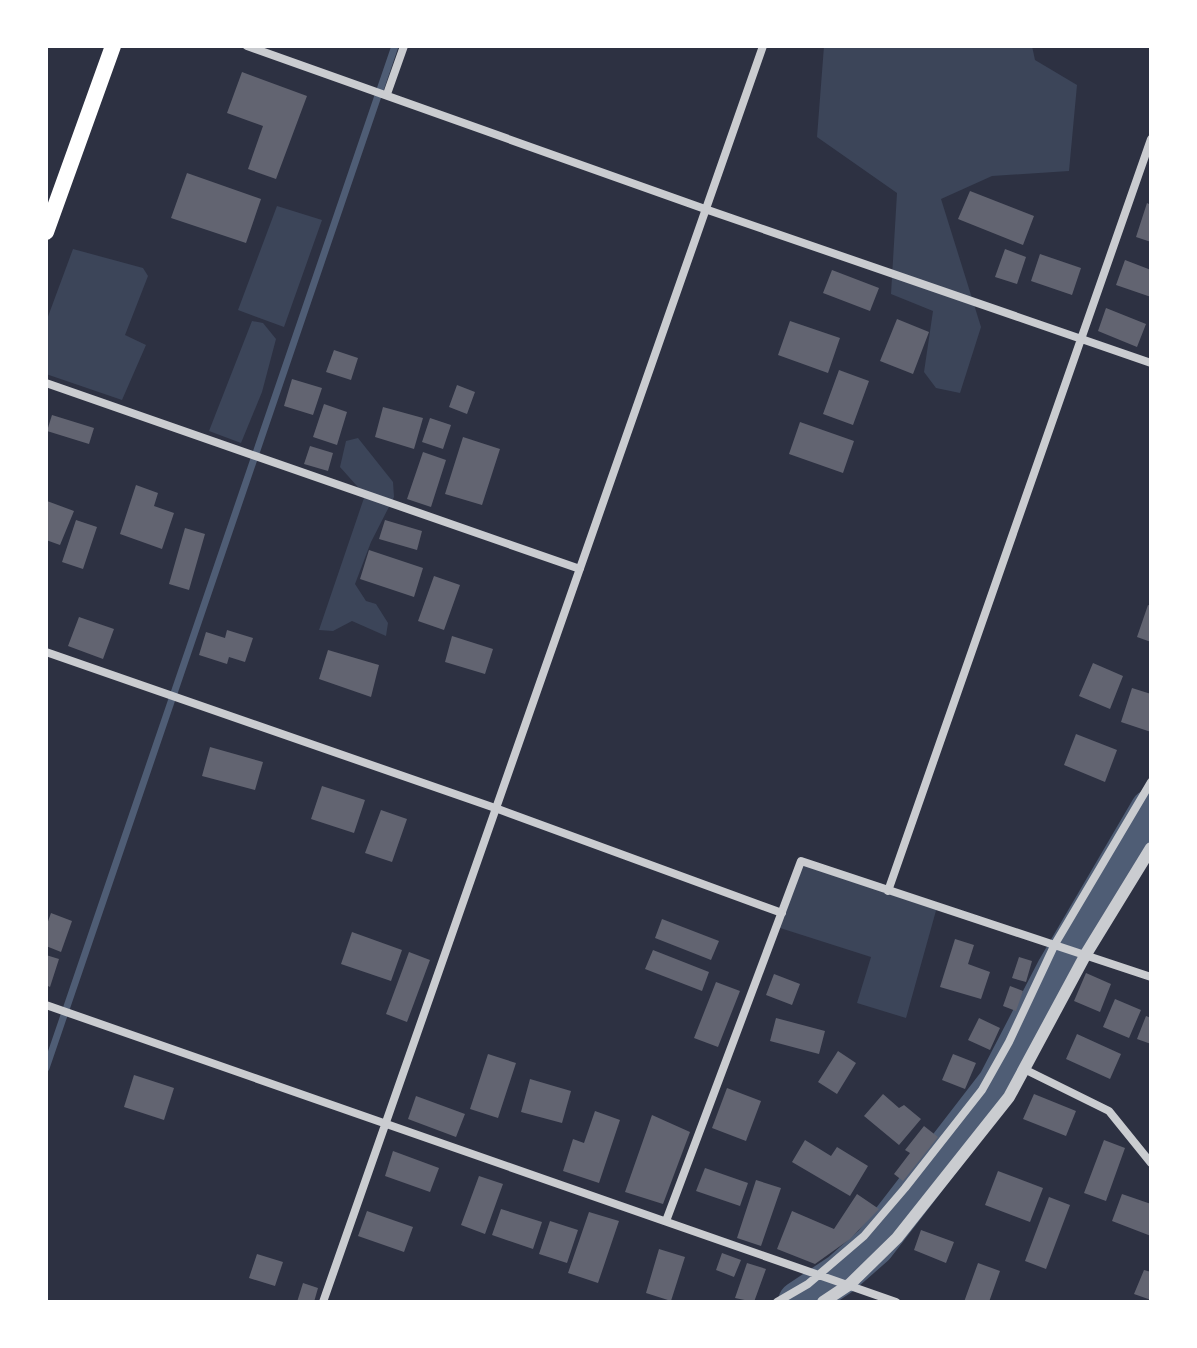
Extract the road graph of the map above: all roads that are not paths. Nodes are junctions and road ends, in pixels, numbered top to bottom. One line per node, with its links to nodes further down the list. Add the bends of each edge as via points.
1 (113, 46): 8 (main road)
2 (247, 46): 5 (street)
3 (404, 46): 5 (street)
4 (763, 46): 7 (street)
5 (387, 94): 7 (street)
6 (1151, 139): 9 (street)
7 (705, 209): 9 (street); 12 (street)
8 (46, 232)
9 (1081, 338): 10 (street); 17 (street)
10 (1151, 363)
11 (46, 383): 12 (street)
12 (580, 569): 15 (street)
13 (46, 652): 15 (street)
14 (1151, 782): 19 (street)
15 (498, 809): 18 (street); 24 (street)
16 (1151, 848): 20 (street)
17 (888, 891): 18 (street, via 801,861); 19 (street)
18 (782, 913): 26 (street)
19 (1055, 944): 20 (street); 27 (street, via 982,1090 864,1236)
20 (1086, 954): 21 (street); 23 (street)
21 (1151, 977)
22 (46, 1005): 24 (street)
23 (1024, 1069): 25 (street, via 1109,1111); 28 (street, via 1009,1097 897,1238)
24 (388, 1124): 26 (street); 29 (street)
25 (1151, 1163)
26 (666, 1221): 27 (street)
27 (821, 1274): 28 (street); 30 (street)
28 (850, 1284): 31 (street); 32 (street)
29 (323, 1302)
30 (777, 1302)
31 (823, 1302)
32 (896, 1302)

